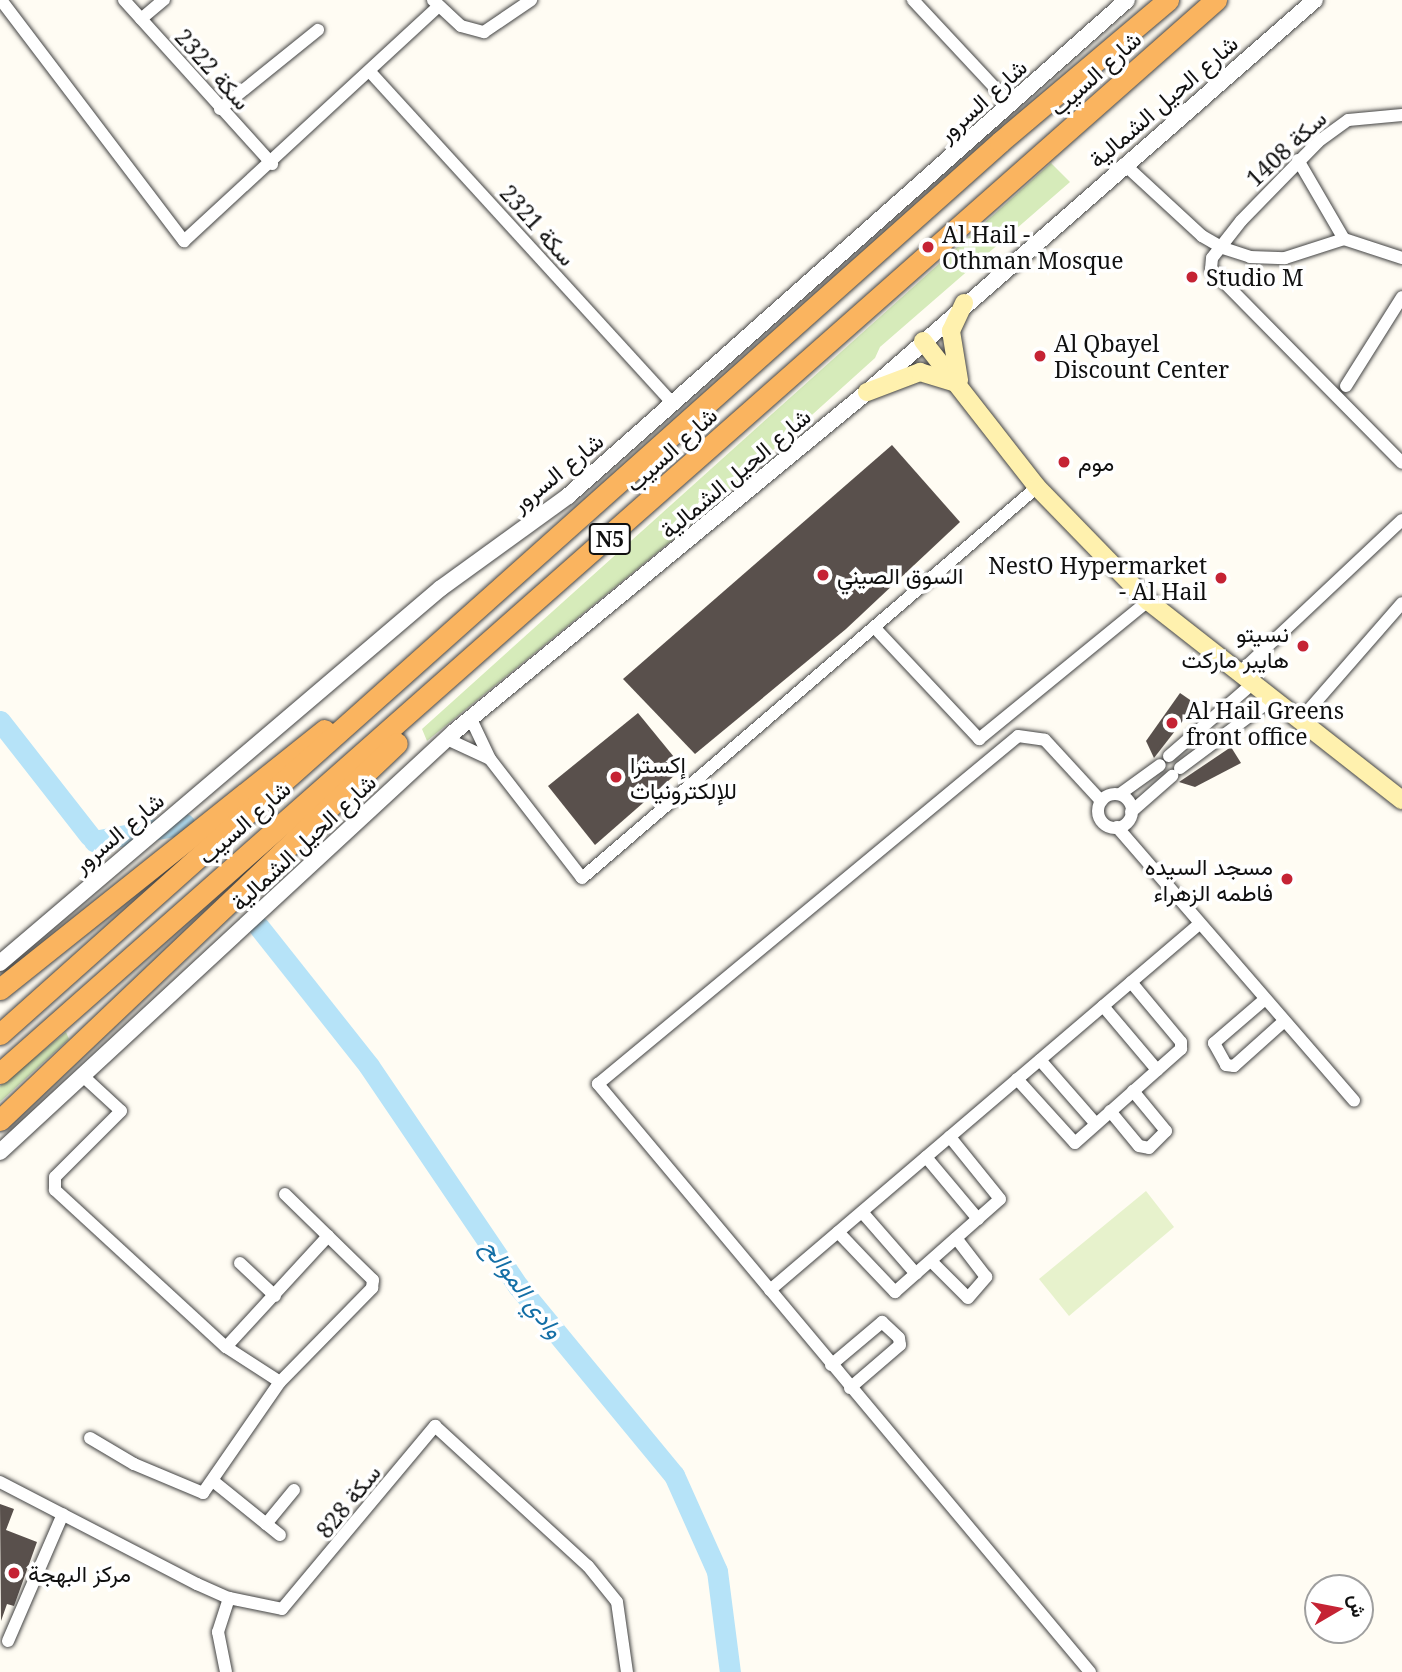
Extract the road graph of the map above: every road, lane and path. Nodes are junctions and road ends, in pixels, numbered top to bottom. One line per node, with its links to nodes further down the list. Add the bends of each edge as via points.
1 (1, 0): 18 (street, via 177,238 192,239)
2 (124, 0): 11 (street, سكة 2322)
3 (164, 0): 11 (street)
4 (531, 0): 10 (street, via 484,32 461,26)
5 (913, 0): 14 (street)
6 (1127, 0): 14 (street, شارع السرور)
7 (1168, 0): 37 (highway, شارع السيب / N5, via 990,152)
8 (1216, 0): 35 (highway, شارع السيب / N5)
9 (1315, 0): 19 (street, شارع الحيل الشمالية)
10 (435, 3): 13 (street)
11 (141, 19): 15 (street, سكة 2322)
12 (318, 30): 15 (street)
13 (372, 73): 18 (street); 29 (street, سكة 2321)
14 (1011, 105): 29 (street, شارع السرور)
15 (220, 109): 18 (street, سكة 2322)
16 (1401, 116): 17 (street, سكة 1408, via 1348,120)
17 (1298, 160): 20 (street); 21 (street, سكة 1408)
18 (272, 164)
19 (1124, 164): 21 (street, via 1202,236); 24 (street, شارع الحيل الشمالية)
20 (1344, 239): 21 (street, via 1285,258 1250,257); 22 (street)
21 (1223, 248): 30 (street, via 1212,258 1215,276)
22 (1402, 258)
23 (1402, 297): 26 (street)
24 (964, 303): 25 (street, شارع الحيل الشمالية); 27 (main road, via 951,331)
25 (923, 341): 27 (main road); 28 (street, شارع الحيل الشمالية)
26 (1346, 386)
27 (961, 387): 28 (main road, via 942,376 920,372); 31 (main road)
28 (867, 392): 40 (street, شارع الحيل الشمالية)
29 (673, 404): 50 (street, شارع السرور, via 568,496 441,588)
30 (1402, 463)
31 (1037, 486): 33 (main road); 36 (street)
32 (1402, 520): 38 (street)
33 (1148, 601): 36 (street, via 979,739); 38 (main road)
34 (1402, 603): 41 (street)
35 (530, 610): 59 (highway, شارع السيب / N5); 65 (highway, via 482,666 163,961)
36 (874, 627): 43 (street, via 582,878)
37 (422, 659): 52 (highway, via 289,755); 56 (highway, شارع السيب / N5)
38 (1244, 680): 39 (main road); 44 (street, via 1164,760)
39 (1271, 701): 41 (main road); 47 (street)
40 (471, 719): 42 (street, شارع الحيل الشمالية); 43 (street)
41 (1300, 720): 45 (main road)
42 (447, 739): 43 (street); 60 (street, شارع الحيل الشمالية)
43 (490, 760)
44 (1120, 794): 46 (street); 47 (street)
45 (1402, 800)
46 (1101, 801): 48 (street, via 1101,821); 79 (street, via 1045,740 1018,736 601,1076 600,1090)
47 (1132, 811): 48 (street, via 1127,822)
48 (1117, 827): 49 (street)
49 (1197, 926): 51 (street); 53 (street)
50 (0, 963)
51 (1131, 982): 54 (street); 58 (street, via 1181,1042 1181,1049)
52 (0, 989)
53 (1264, 1000): 55 (street); 55 (street, via 1214,1043 1226,1065 1234,1066)
54 (1103, 1006): 57 (street); 58 (street)
55 (1283, 1022): 63 (street)
56 (0, 1034)
57 (1040, 1059): 61 (street); 66 (street)
58 (1157, 1070): 62 (street)
59 (0, 1073)
60 (84, 1077): 68 (street, شارع الحيل الشمالية); 81 (street, via 121,1111 55,1177 55,1190)
61 (1017, 1079): 66 (street, via 1074,1143); 67 (street)
62 (1133, 1091): 64 (street); 64 (street, via 1166,1131 1149,1148 1139,1146)
63 (1354, 1101)
64 (1110, 1111): 66 (street)
65 (0, 1120)
66 (1096, 1124)
67 (950, 1137): 69 (street); 72 (street, via 1000,1199)
68 (0, 1152)
69 (926, 1157): 71 (street); 72 (street)
70 (285, 1194): 74 (street)
71 (862, 1212): 73 (street); 78 (street)
72 (978, 1219): 75 (street)
73 (838, 1232): 78 (street, via 891,1292); 79 (street)
74 (328, 1236): 80 (street); 83 (street, via 374,1284)
75 (956, 1238): 76 (street); 76 (street, via 986,1277 968,1298)
76 (931, 1261): 78 (street)
77 (240, 1264): 80 (street)
78 (916, 1274)
79 (770, 1290): 82 (street)
80 (275, 1296): 81 (street)
81 (226, 1347): 83 (street)
82 (831, 1365): 84 (street); 84 (street, via 882,1322 899,1338 900,1345)
83 (279, 1382): 87 (street)
84 (850, 1388): 96 (street)
85 (90, 1438): 87 (street, via 195,1494)
86 (0, 1482): 89 (street, سكة 828)
87 (213, 1482): 90 (street)
88 (294, 1490): 90 (street)
89 (63, 1514): 92 (street, سكة 828); 93 (street)
90 (266, 1524): 91 (street)
91 (280, 1535)
92 (229, 1598): 94 (street, via 218,1632); 95 (street, سكة 828, via 269,1609 288,1606 435,1426 588,1566 617,1602)
93 (8, 1641)
94 (226, 1672)
95 (627, 1672)
96 (1090, 1672)

